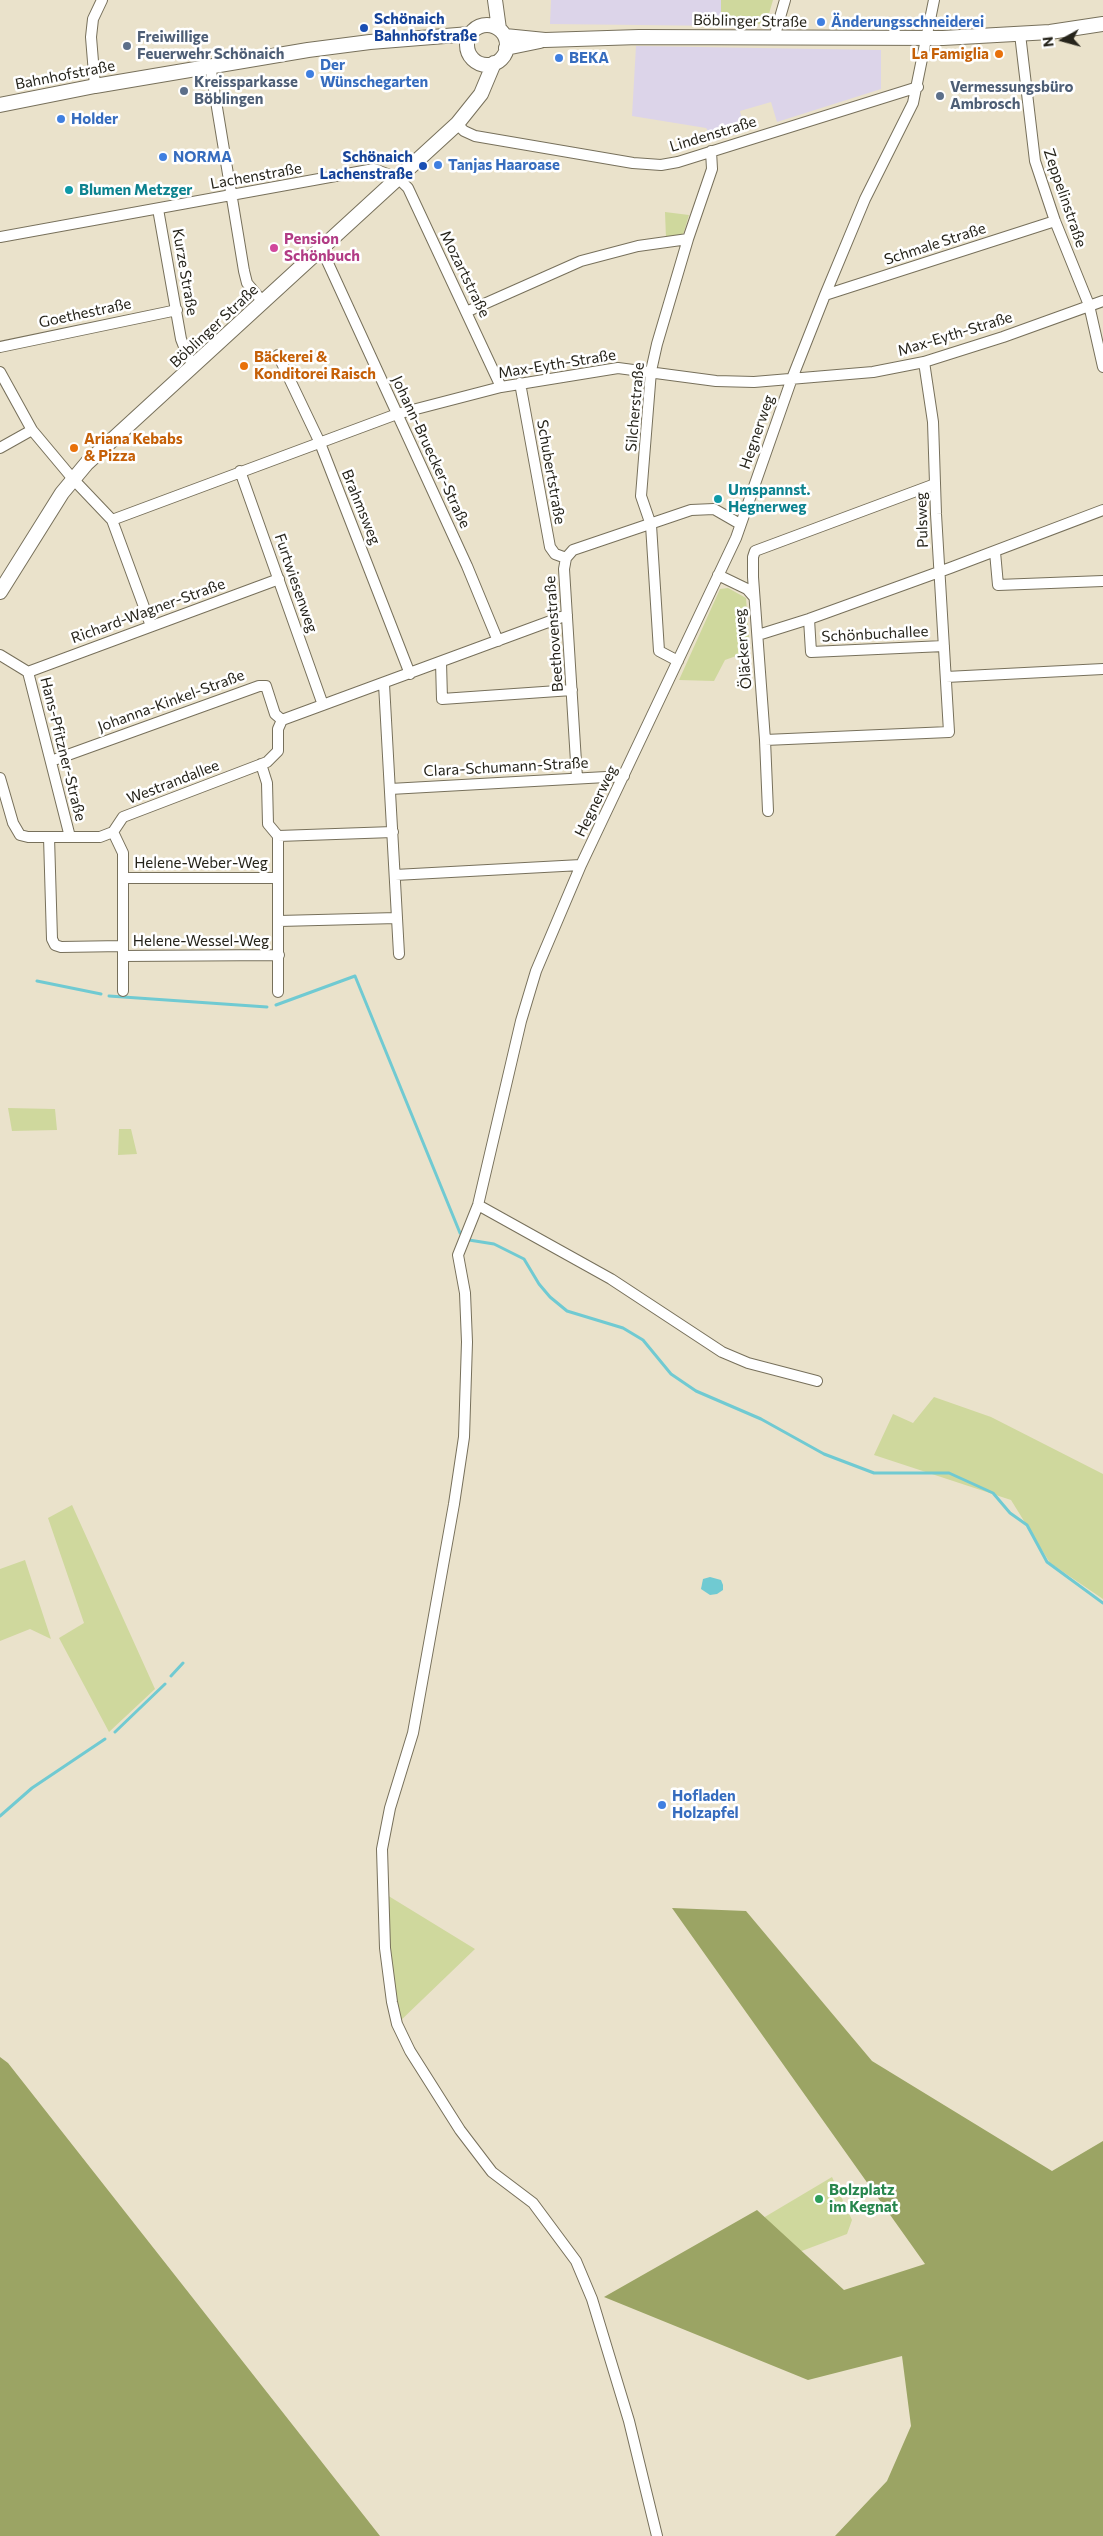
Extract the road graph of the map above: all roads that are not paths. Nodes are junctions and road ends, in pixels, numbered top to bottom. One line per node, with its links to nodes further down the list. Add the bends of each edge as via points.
1 (102, 0): 16 (street, via 92,19)
2 (489, 0): 7 (main road)
3 (495, 0): 9 (main road)
4 (784, 0): 10 (street)
5 (934, 0): 11 (street, Hegnerweg)
6 (1103, 24): 8 (main road, Böblinger Straße)
7 (483, 25): 9 (main road); 12 (main road)
8 (1020, 34): 11 (main road, Böblinger Straße); 25 (street, Zeppelinstraße, via 1032,148)
9 (503, 38): 10 (main road, Böblinger Straße, via 524,46 545,40); 14 (main road, via 504,55)
10 (774, 38): 11 (main road, Böblinger Straße)
11 (927, 38): 17 (street, Hegnerweg)
12 (469, 40): 13 (main road, via 472,57); 15 (main road, Bahnhofstraße, via 404,40)
13 (477, 62): 14 (main road); 18 (main road, Böblinger Straße, via 479,80)
14 (494, 63): 18 (main road, Böblinger Straße)
15 (210, 65): 16 (main road, Bahnhofstraße); 23 (street)
16 (95, 86): 19 (main road, Bahnhofstraße)
17 (918, 87): 21 (street, Lindenstraße); 29 (street, Hegnerweg, via 905,121 864,199)
18 (474, 103): 20 (main road, Böblinger Straße)
19 (0, 105)
20 (457, 124): 21 (street, Lindenstraße, via 475,136 633,163 661,165); 22 (main road, Böblinger Straße)
21 (711, 151): 27 (street, Silcherstraße, via 712,168)
22 (398, 178): 23 (street, Lachenstraße, via 374,169); 28 (main road, Böblinger Straße); 34 (street, Mozartstraße, via 408,188)
23 (233, 196): 24 (street, Lachenstraße); 31 (street, via 247,283)
24 (158, 209): 26 (street, Lachenstraße); 33 (street, Kurze Straße)
25 (1055, 221): 29 (street, Schmale Straße); 32 (street, Zeppelinstraße)
26 (0, 237)
27 (688, 239): 34 (street, via 638,246 581,261); 40 (street, Silcherstraße)
28 (322, 250): 31 (main road, Böblinger Straße); 45 (street, Johann-Bruecker-Straße)
29 (825, 295): 42 (street, Hegnerweg)
30 (1103, 301): 32 (street, Max-Eyth-Straße)
31 (263, 302): 38 (main road, Böblinger Straße)
32 (1089, 305): 37 (street, Max-Eyth-Straße); 39 (street, Zeppelinstraße)
33 (177, 310): 35 (street, Goethestraße); 38 (street, Kurze Straße, via 183,346)
34 (466, 312): 44 (street, Mozartstraße)
35 (0, 347)
36 (278, 355): 47 (street, Brahmsweg)
37 (924, 362): 42 (street, Max-Eyth-Straße, via 873,372); 51 (street, Pulsweg, via 933,422)
38 (195, 366): 50 (main road, Böblinger Straße, via 87,463)
39 (1103, 367)
40 (651, 371): 42 (street, Max-Eyth-Straße, via 716,381); 43 (street, Max-Eyth-Straße, via 618,368); 55 (street, Silcherstraße, via 641,496)
41 (0, 372): 46 (street)
42 (791, 381): 54 (street, Hegnerweg)
43 (520, 383): 44 (street, Max-Eyth-Straße); 57 (street, Schubertstraße, via 550,547 555,554)
44 (500, 387): 45 (street, Max-Eyth-Straße)
45 (397, 414): 47 (street, Max-Eyth-Straße); 68 (street, Johann-Bruecker-Straße)
46 (32, 430): 48 (street); 50 (street)
47 (320, 443): 49 (street, Max-Eyth-Straße); 75 (street, Brahmsweg)
48 (0, 448)
49 (240, 471): 53 (street, Max-Eyth-Straße); 60 (street, Furtwiesenweg)
50 (73, 480): 53 (street); 62 (main road, Böblinger Straße)
51 (936, 484): 58 (street, Pulsweg); 63 (street, via 759,548 753,557)
52 (1103, 510): 56 (street, Schönbuchallee)
53 (112, 520): 66 (street)
54 (740, 524): 55 (street, Beethovenstraße, via 714,509 704,509 691,510); 59 (street, Hegnerweg)
55 (651, 525): 57 (street, Beethovenstraße, via 573,550); 72 (street, Silcherstraße, via 659,651)
56 (995, 552): 58 (street, Schönbuchallee); 61 (street, via 998,585)
57 (566, 558): 64 (street, Beethovenstraße)
58 (939, 572): 65 (street, Schönbuchallee); 69 (street, Pulsweg)
59 (718, 575): 63 (street, Öläckerweg, via 747,589); 72 (street, Hegnerweg)
60 (278, 580): 66 (street, Richard-Wagner-Straße); 79 (street, Furtwiesenweg)
61 (1103, 581)
62 (0, 592)
63 (754, 597): 67 (street, Öläckerweg)
64 (567, 615): 68 (street); 78 (street, Beethovenstraße)
65 (809, 619): 67 (street, Schönbuchallee); 69 (street, Schönbuchallee, via 811,652)
66 (151, 626): 74 (street, Richard-Wagner-Straße)
67 (758, 635): 81 (street, Öläckerweg)
68 (498, 641): 71 (street)
69 (944, 646): 76 (street, Pulsweg)
70 (0, 655): 74 (street, Hans-Pfitzner-Straße)
71 (441, 662): 75 (street); 78 (street, via 442,699)
72 (678, 662): 84 (street, Hegnerweg)
73 (1103, 669): 76 (street)
74 (28, 672): 82 (street, Hans-Pfitzner-Straße)
75 (410, 674): 77 (street)
76 (946, 677): 81 (street, Pulsweg, via 949,732)
77 (384, 684): 79 (street); 87 (street)
78 (572, 690): 86 (street, Beethovenstraße)
79 (323, 705): 80 (street)
80 (282, 720): 82 (street, Johanna-Kinkel-Straße, via 275,714 266,686 259,686); 83 (street, Westrandallee, via 278,729 278,751)
81 (765, 740): 88 (street, Öläckerweg)
82 (51, 761): 92 (street, Hans-Pfitzner-Straße)
83 (261, 764): 89 (street, Westrandallee, via 123,817); 93 (street, via 267,783 268,824)
84 (624, 776): 86 (street, Clara-Schumann-Straße); 94 (street, Hegnerweg)
85 (0, 778): 91 (street, via 20,835)
86 (577, 778): 87 (street, Clara-Schumann-Straße)
87 (390, 789): 90 (street)
88 (768, 811)
89 (113, 832): 92 (street, via 100,837); 96 (street, via 123,853)
90 (393, 832): 93 (street); 95 (street)
91 (49, 836): 92 (street); 100 (street, Helene-Wessel-Weg, via 52,939 55,945)
92 (70, 836)
93 (278, 836): 97 (street)
94 (581, 865): 95 (street); 105 (street, Hegnerweg, via 536,971)
95 (395, 875): 98 (street)
96 (123, 878): 97 (street, Helene-Weber-Weg); 100 (street)
97 (278, 878): 99 (street)
98 (397, 918): 99 (street); 101 (street)
99 (279, 921): 102 (street)
100 (123, 951): 102 (street, Helene-Wessel-Weg); 103 (street)
101 (399, 954)
102 (278, 955): 104 (street)
103 (123, 991)
104 (278, 992)
105 (478, 1204): 106 (street, via 611,1279 722,1352 748,1363); 107 (street, Hegnerweg, via 458,1255 465,1293 464,1438 413,1733 390,1808 382,1849 385,1948 392,2002 410,2051 460,2130 492,2172 533,2203 576,2261 592,2299 629,2421)
106 (817, 1381)
107 (657, 2536)

